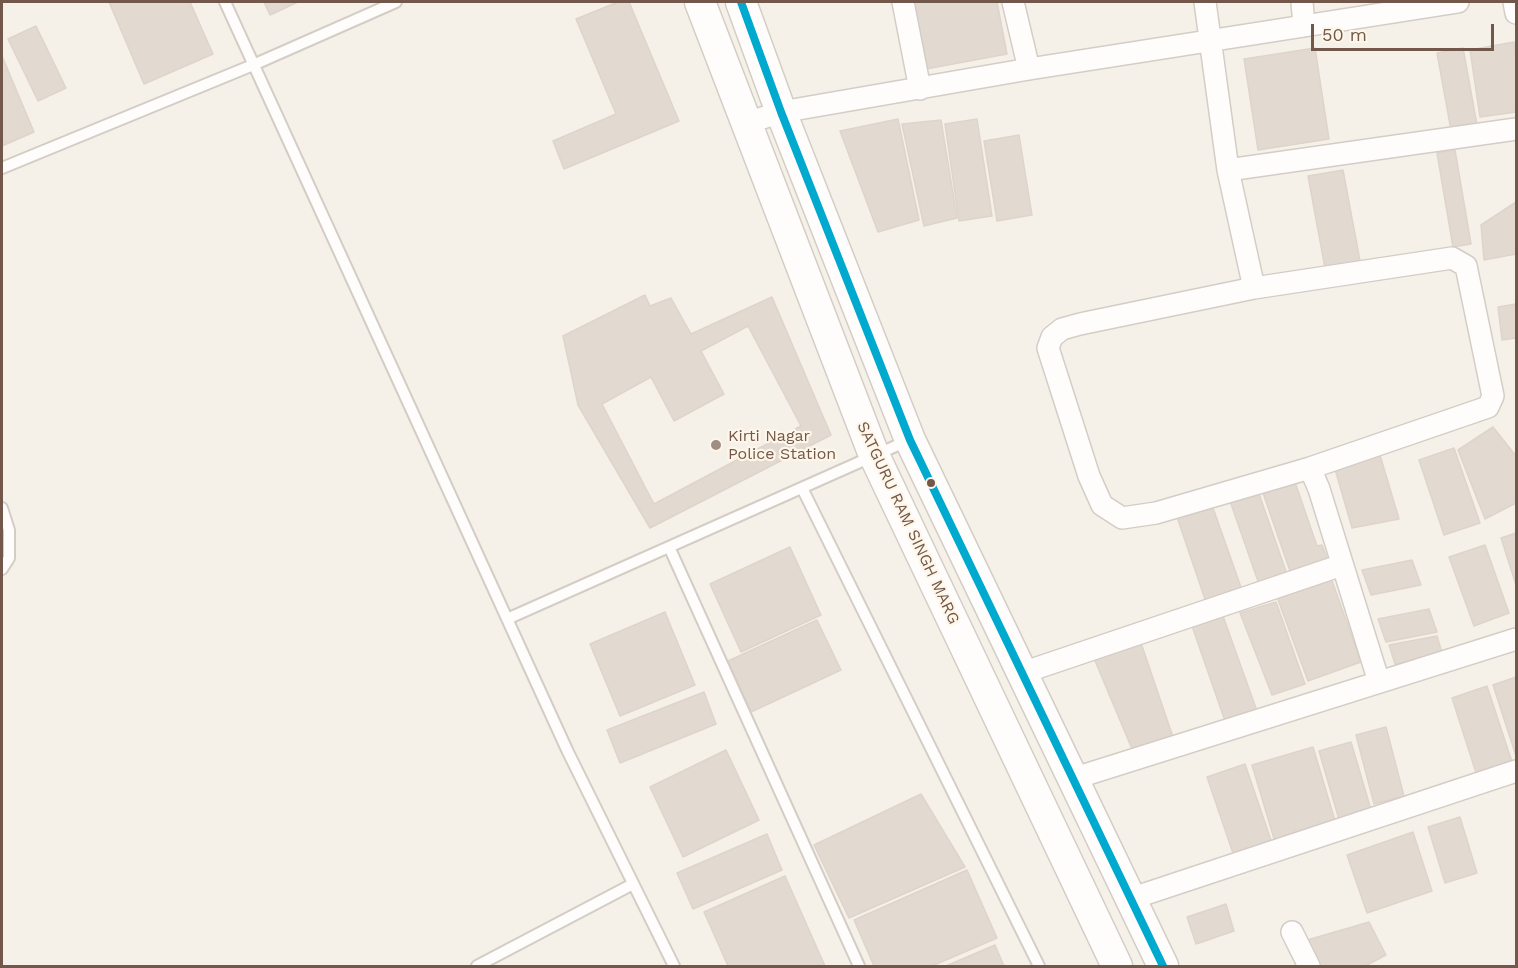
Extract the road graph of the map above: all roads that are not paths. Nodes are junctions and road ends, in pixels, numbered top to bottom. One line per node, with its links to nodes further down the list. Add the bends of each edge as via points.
1 (225, 2): 15 (lane)
2 (396, 2): 15 (lane)
3 (700, 2): 19 (main road, SATGURU RAM SINGH MARG)
4 (741, 2): 18 (main road)
5 (903, 2): 17 (street)
6 (1013, 2): 16 (street)
7 (1205, 2): 14 (street)
8 (1302, 2): 13 (street)
9 (1458, 2): 11 (street)
10 (1514, 2): 12 (street)
11 (1407, 5): 13 (street)
12 (1516, 13)
13 (1304, 26): 14 (street)
14 (1212, 41): 16 (street); 22 (street)
15 (253, 65): 21 (lane); 32 (lane)
16 (1029, 69): 17 (street)
17 (920, 89): 18 (street)
18 (781, 112): 19 (street); 24 (main road)
19 (747, 123): 25 (main road, SATGURU RAM SINGH MARG)
20 (1516, 129): 22 (street)
21 (2, 168)
22 (1228, 170): 23 (street)
23 (1254, 288): 26 (street, via 1452,258 1466,266 1493,396 1488,407); 26 (street, via 1062,329 1052,337 1048,348 1093,486 1102,505 1122,518 1156,513)
24 (910, 440): 25 (lane); 34 (main road)
25 (874, 455): 27 (lane); 45 (main road, SATGURU RAM SINGH MARG)
26 (1310, 468): 30 (street)
27 (802, 488): 29 (lane); 44 (lane)
28 (2, 508): 31 (lane, via 9,530 9,558)
29 (670, 549): 32 (lane); 43 (lane)
30 (1342, 566): 34 (street); 35 (street)
31 (2, 569)
32 (507, 619): 38 (lane)
33 (1516, 639): 35 (street)
34 (1022, 673): 37 (main road)
35 (1379, 682): 37 (street)
36 (1516, 771): 39 (street)
37 (1072, 779): 39 (main road)
38 (633, 884): 41 (lane); 42 (lane)
39 (1130, 899): 46 (main road)
40 (1292, 932): 47 (street)
41 (477, 966)
42 (675, 966)
43 (859, 966)
44 (1039, 966)
45 (1117, 966)
46 (1163, 966)
47 (1309, 966)

